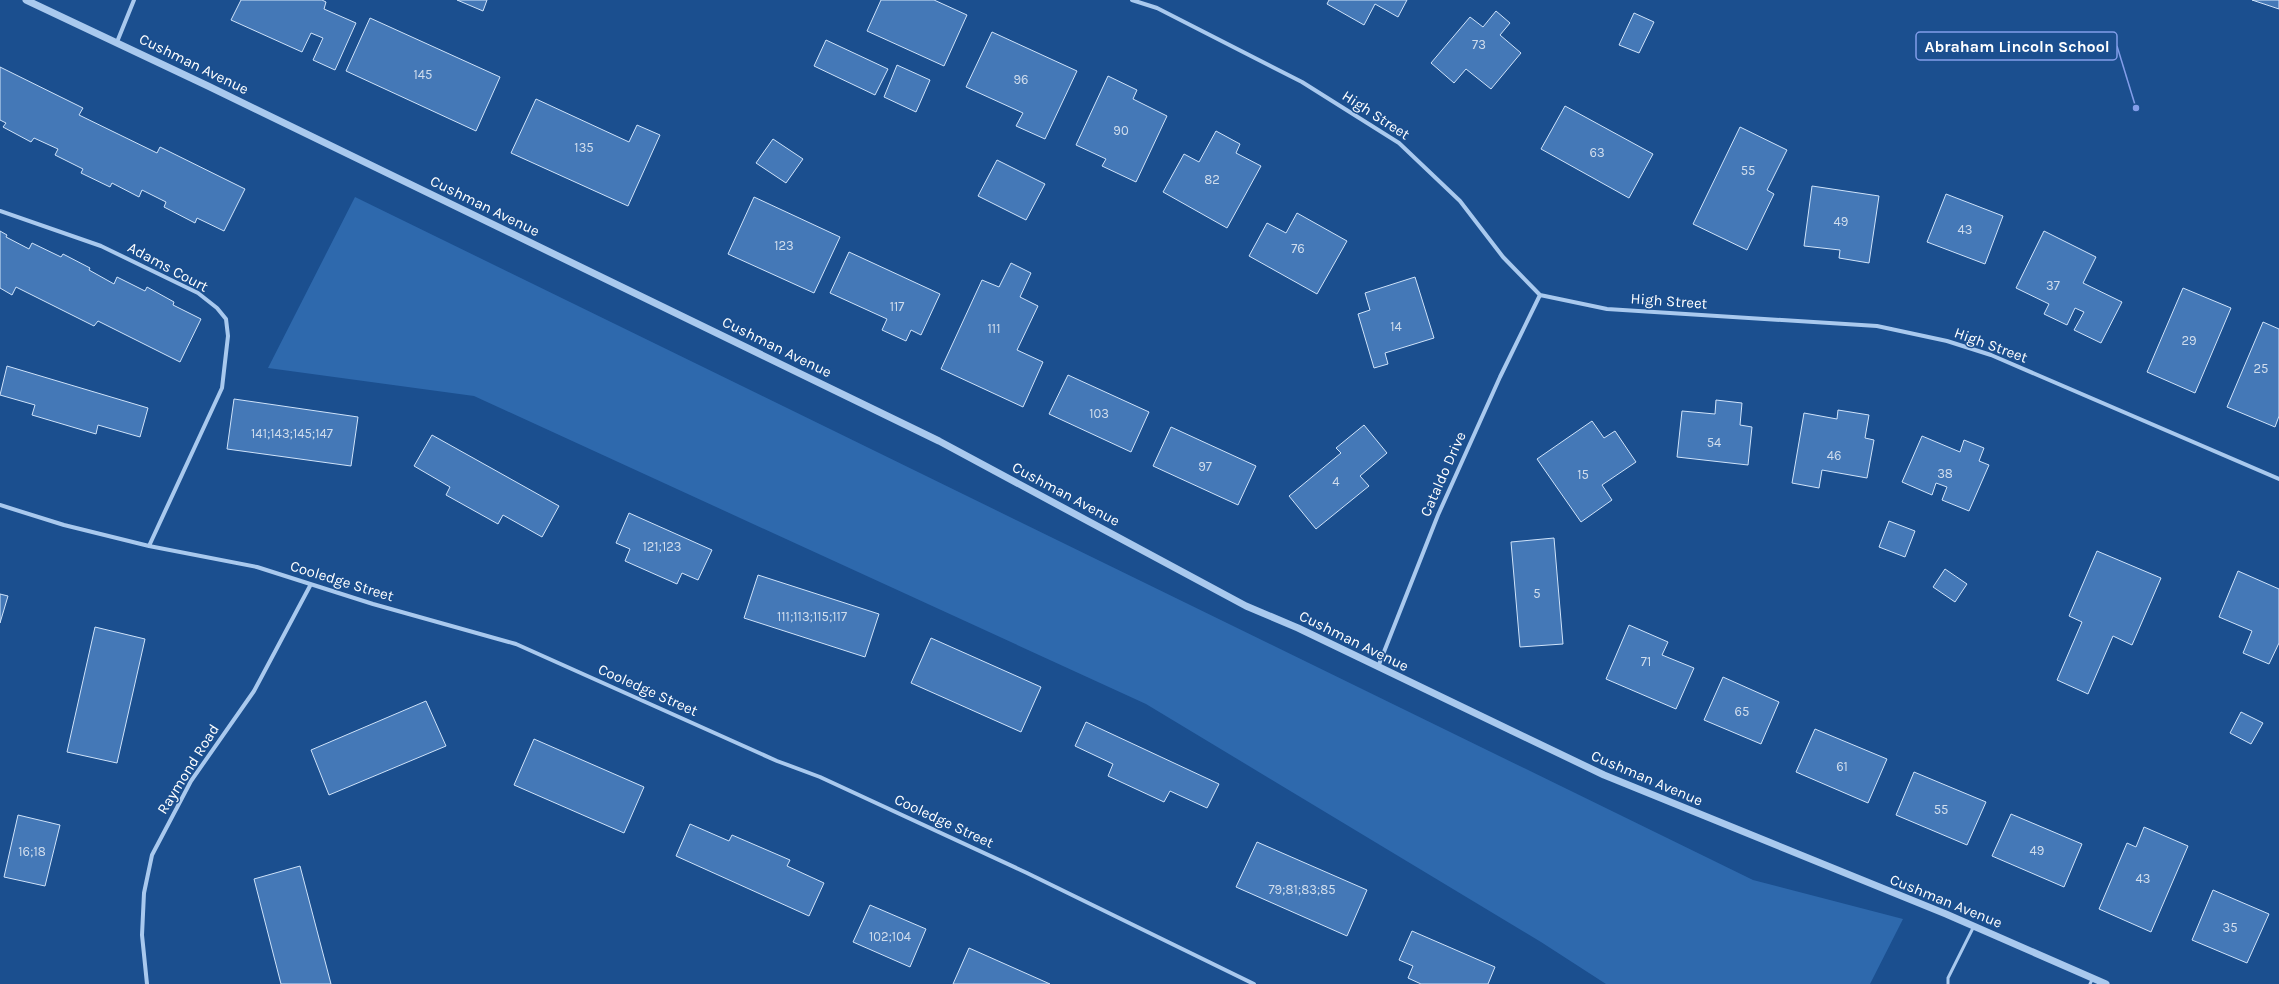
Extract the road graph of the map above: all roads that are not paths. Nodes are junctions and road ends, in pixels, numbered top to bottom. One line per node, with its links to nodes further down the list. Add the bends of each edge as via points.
1 (26, 0): 4 (street, Cushman Avenue)
2 (134, 0): 4 (street)
3 (1132, 0): 6 (street, High Street, via 1157,8 1302,82 1399,143 1460,201 1503,258)
4 (117, 42): 11 (street, Cushman Avenue, via 939,441 1246,606)
5 (0, 211): 9 (street, Adams Court, via 101,246 198,293 226,319 228,336 222,388)
6 (1540, 295): 7 (street, High Street, via 1607,309 1877,326 1948,342 1991,355); 11 (street, Cataldo Drive, via 1438,515)
7 (2279, 479)
8 (0, 505): 9 (street, Cooledge Street, via 64,525)
9 (149, 546): 10 (street, Cooledge Street, via 256,567)
10 (311, 584): 14 (street, Raymond Road, via 254,691 191,781 152,854 144,893 142,935); 15 (street, Cooledge Street, via 516,644 777,761 820,777 1028,873)
11 (1378, 667): 12 (street, Cushman Avenue, via 1604,775)
12 (1974, 926): 13 (street, Cushman Avenue); 16 (lane, via 1948,978)
13 (2091, 981): 17 (street, Cushman Avenue)
14 (147, 984)
15 (1254, 984)
16 (1948, 984)
17 (2106, 984)

